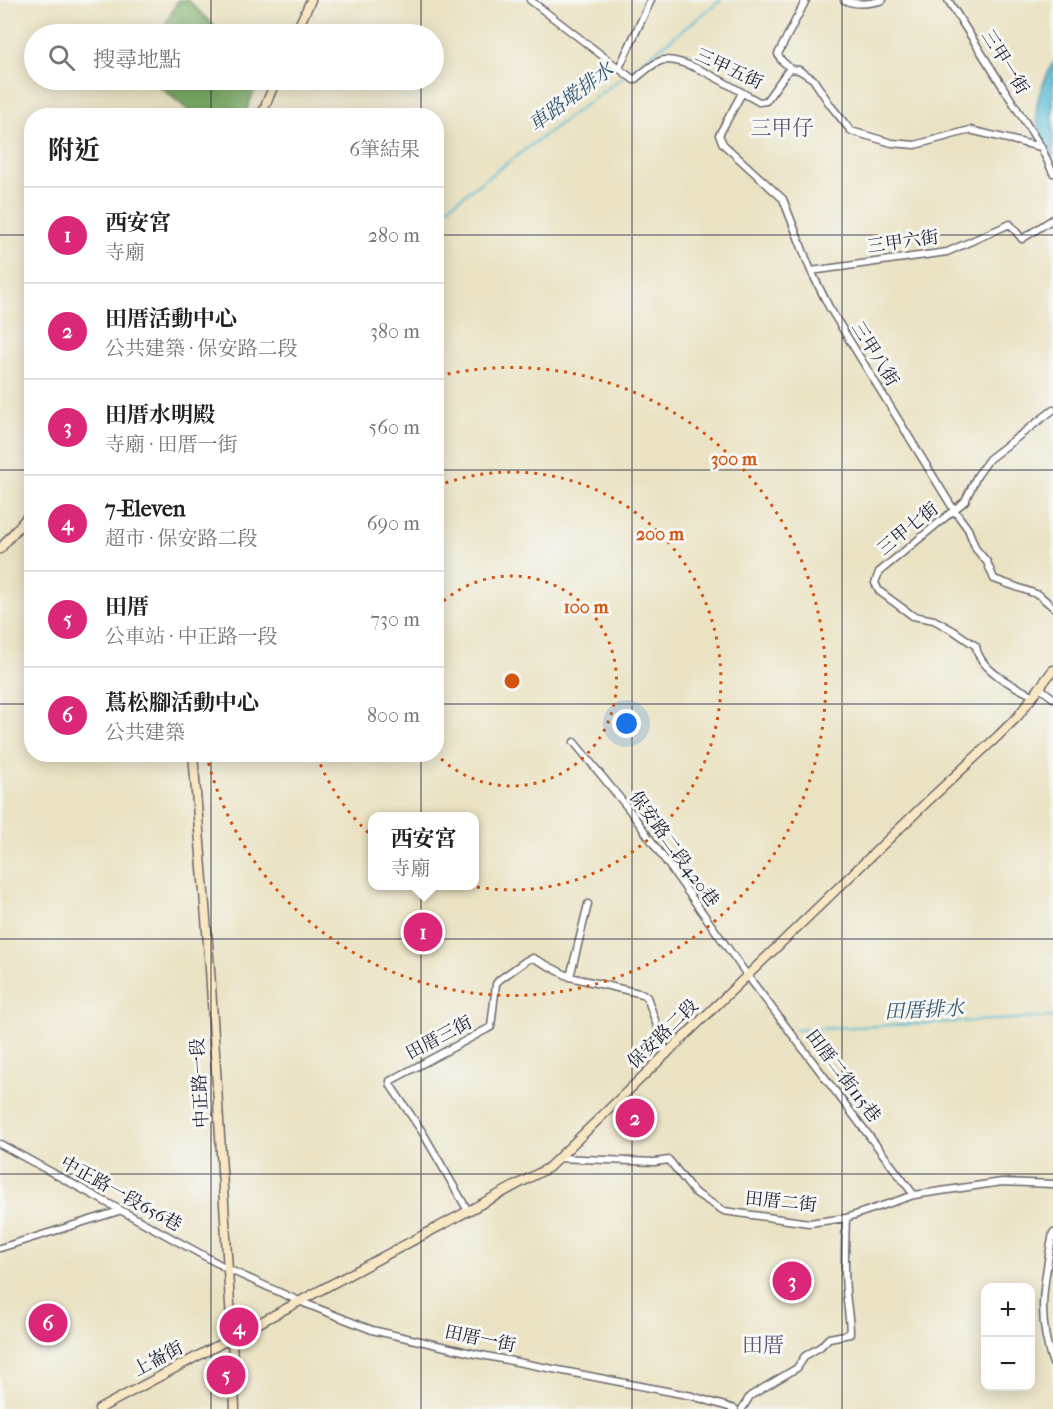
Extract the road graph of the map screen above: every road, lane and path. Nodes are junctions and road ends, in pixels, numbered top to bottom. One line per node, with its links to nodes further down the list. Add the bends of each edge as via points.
1 (311, 0): 8 (street)
2 (530, 0): 9 (street, 三甲五街)
3 (651, 0): 9 (street)
4 (806, 0): 10 (street, via 778,54)
5 (844, 0): 6 (street, via 868,4)
6 (883, 0)
7 (948, 0): 14 (street, 三甲一街)
8 (300, 24)
9 (619, 68): 12 (street, 三甲五街, via 634,80 666,60 689,65)
10 (791, 69): 12 (street, 三甲五街, via 766,101 759,102); 14 (street, 三甲五街, via 813,79 851,131 915,145 970,130)
11 (272, 90): 13 (street)
12 (742, 93): 17 (street, 三甲八街, via 719,135 723,144 783,199)
13 (264, 108)
14 (1041, 147): 15 (street, 三甲一街)
15 (1053, 173)
16 (1053, 219): 17 (street, 三甲六街, via 1023,239 1010,224 947,252)
17 (811, 271): 19 (street, 三甲八街, via 829,307)
18 (1053, 410): 19 (street, 三甲七街, via 989,459 966,501)
19 (954, 510): 22 (street, 三甲八街, via 968,528 994,579 1039,595); 25 (street, 三甲七街, via 879,572 875,583 879,591 913,616 933,620 976,646 976,652 991,671)
20 (24, 520): 21 (street)
21 (0, 549)
22 (1053, 607)
23 (1053, 670): 24 (street, 保安路二段)
24 (1040, 688): 25 (street, 保安路二段); 26 (street)
25 (1034, 696): 30 (street, 保安路二段, via 999,735)
26 (1053, 698)
27 (574, 742): 30 (street, 保安路二段420巷, via 628,808)
28 (194, 762): 42 (street, 中正路一段)
29 (588, 904): 31 (street)
30 (747, 975): 32 (street, 保安路二段); 36 (street, 田厝二街115巷)
31 (570, 977): 32 (street, 田厝三街, via 647,997); 38 (street, 田厝三街, via 540,960 527,960 496,984 491,1027 390,1081)
32 (667, 1055): 34 (street, 保安路二段)
33 (0, 1144): 37 (street, 中正路一段656巷)
34 (558, 1158): 38 (street, 保安路二段, via 542,1171); 39 (street, 田厝二街, via 669,1160 694,1192 724,1211 809,1223)
35 (1053, 1184): 36 (street, 田厝二街, via 1002,1182)
36 (914, 1195): 39 (street, 田厝二街)
37 (120, 1211): 41 (street); 42 (street, 中正路一段656巷)
38 (468, 1211): 43 (street, 保安路二段)
39 (846, 1218): 49 (street, via 850,1334 829,1338 805,1356 797,1368 750,1396)
40 (1053, 1233): 45 (street, via 1042,1304 1045,1342)
41 (0, 1248)
42 (228, 1269): 43 (street, 田厝一街); 44 (street, 中正路一段)
43 (299, 1301): 44 (street, 保安路二段); 48 (street, 田厝一街, via 372,1330 692,1396)
44 (232, 1338): 46 (street, 上崙街); 47 (street, 中正路一段)
45 (1053, 1364)
46 (99, 1409)
47 (235, 1409)
48 (735, 1409)
49 (742, 1409)

